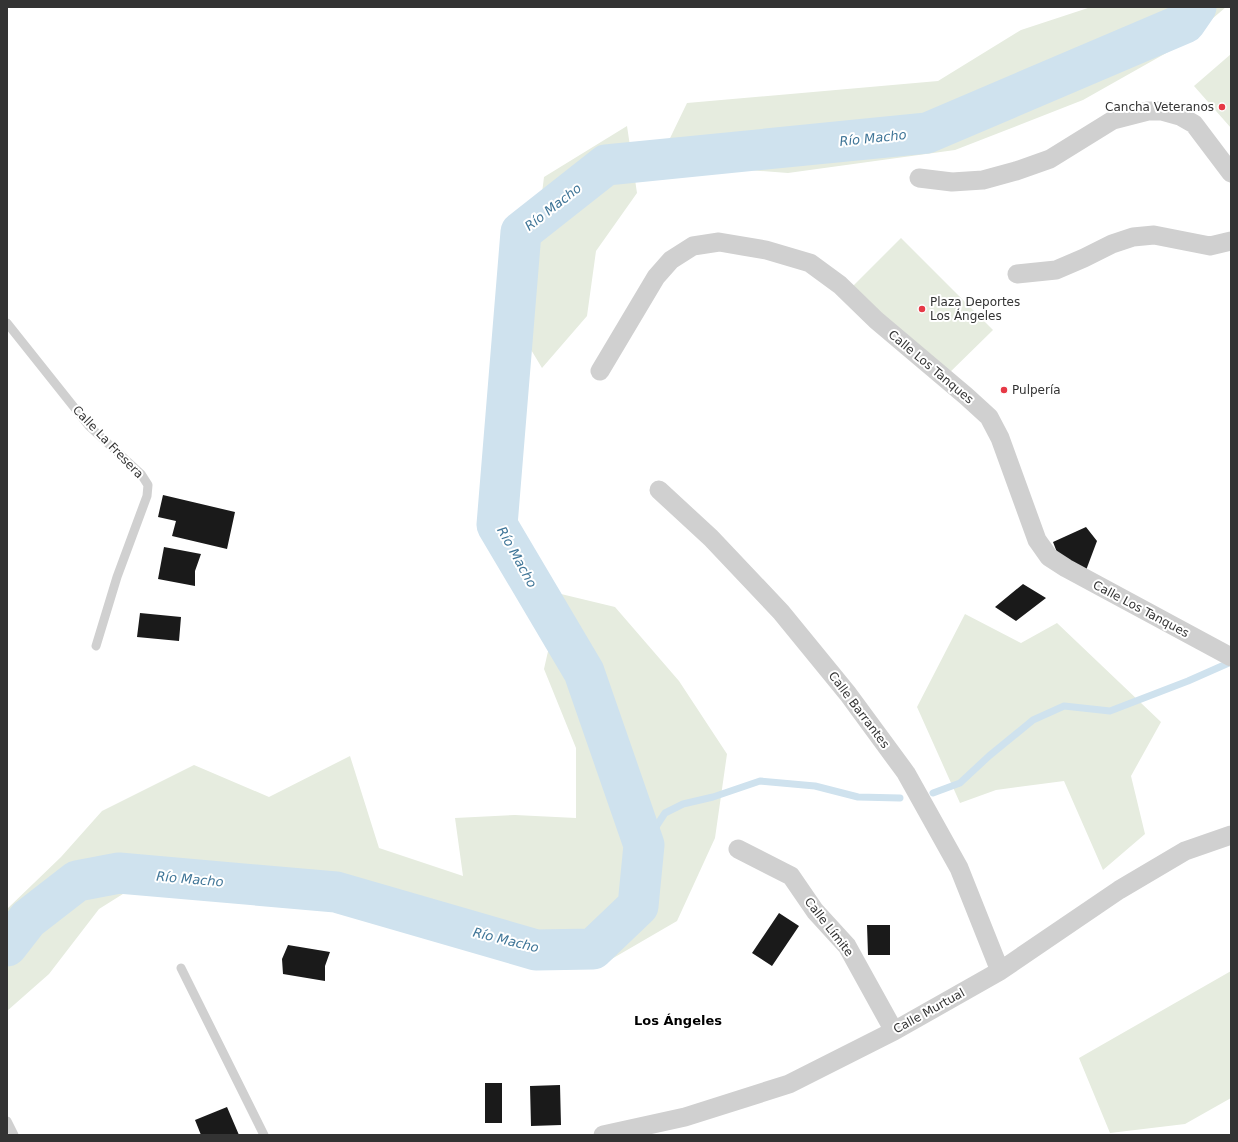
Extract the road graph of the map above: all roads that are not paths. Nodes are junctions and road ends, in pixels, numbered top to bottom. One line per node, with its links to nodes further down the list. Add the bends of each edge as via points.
1 (1231, 173): 2 (street, via 1194,124 1180,116 1162,111 1148,111 1113,120 1050,159 1016,171 983,180 952,182)
2 (919, 178)
3 (1231, 241): 4 (street, via 1210,246 1154,234 1133,237 1056,270)
4 (1016, 274)
5 (7, 323): 8 (lane, Calle La Fresera, via 89,426 141,474 148,486 148,496 117,578)
6 (600, 371): 9 (street, Calle Los Tanques, via 656,277 671,260 693,246 719,242 766,250 810,263 840,285 876,320 989,417 1000,438 1037,540 1049,557)
7 (658, 490): 13 (street, Calle Barrantes, via 711,538 781,612 848,694 906,772 958,868)
8 (96, 646)
9 (1231, 657)
10 (1231, 835): 13 (street, Calle Murtual, via 1185,851 1119,890)
11 (738, 849): 14 (street, Calle Límite, via 791,876 814,910 847,946)
12 (181, 968): 17 (lane)
13 (1000, 971): 14 (street, Calle Murtual)
14 (894, 1031): 18 (street, Calle Murtual, via 788,1084 685,1117)
15 (7, 1121): 16 (lane)
16 (14, 1135)
17 (264, 1135)
18 (603, 1135)

